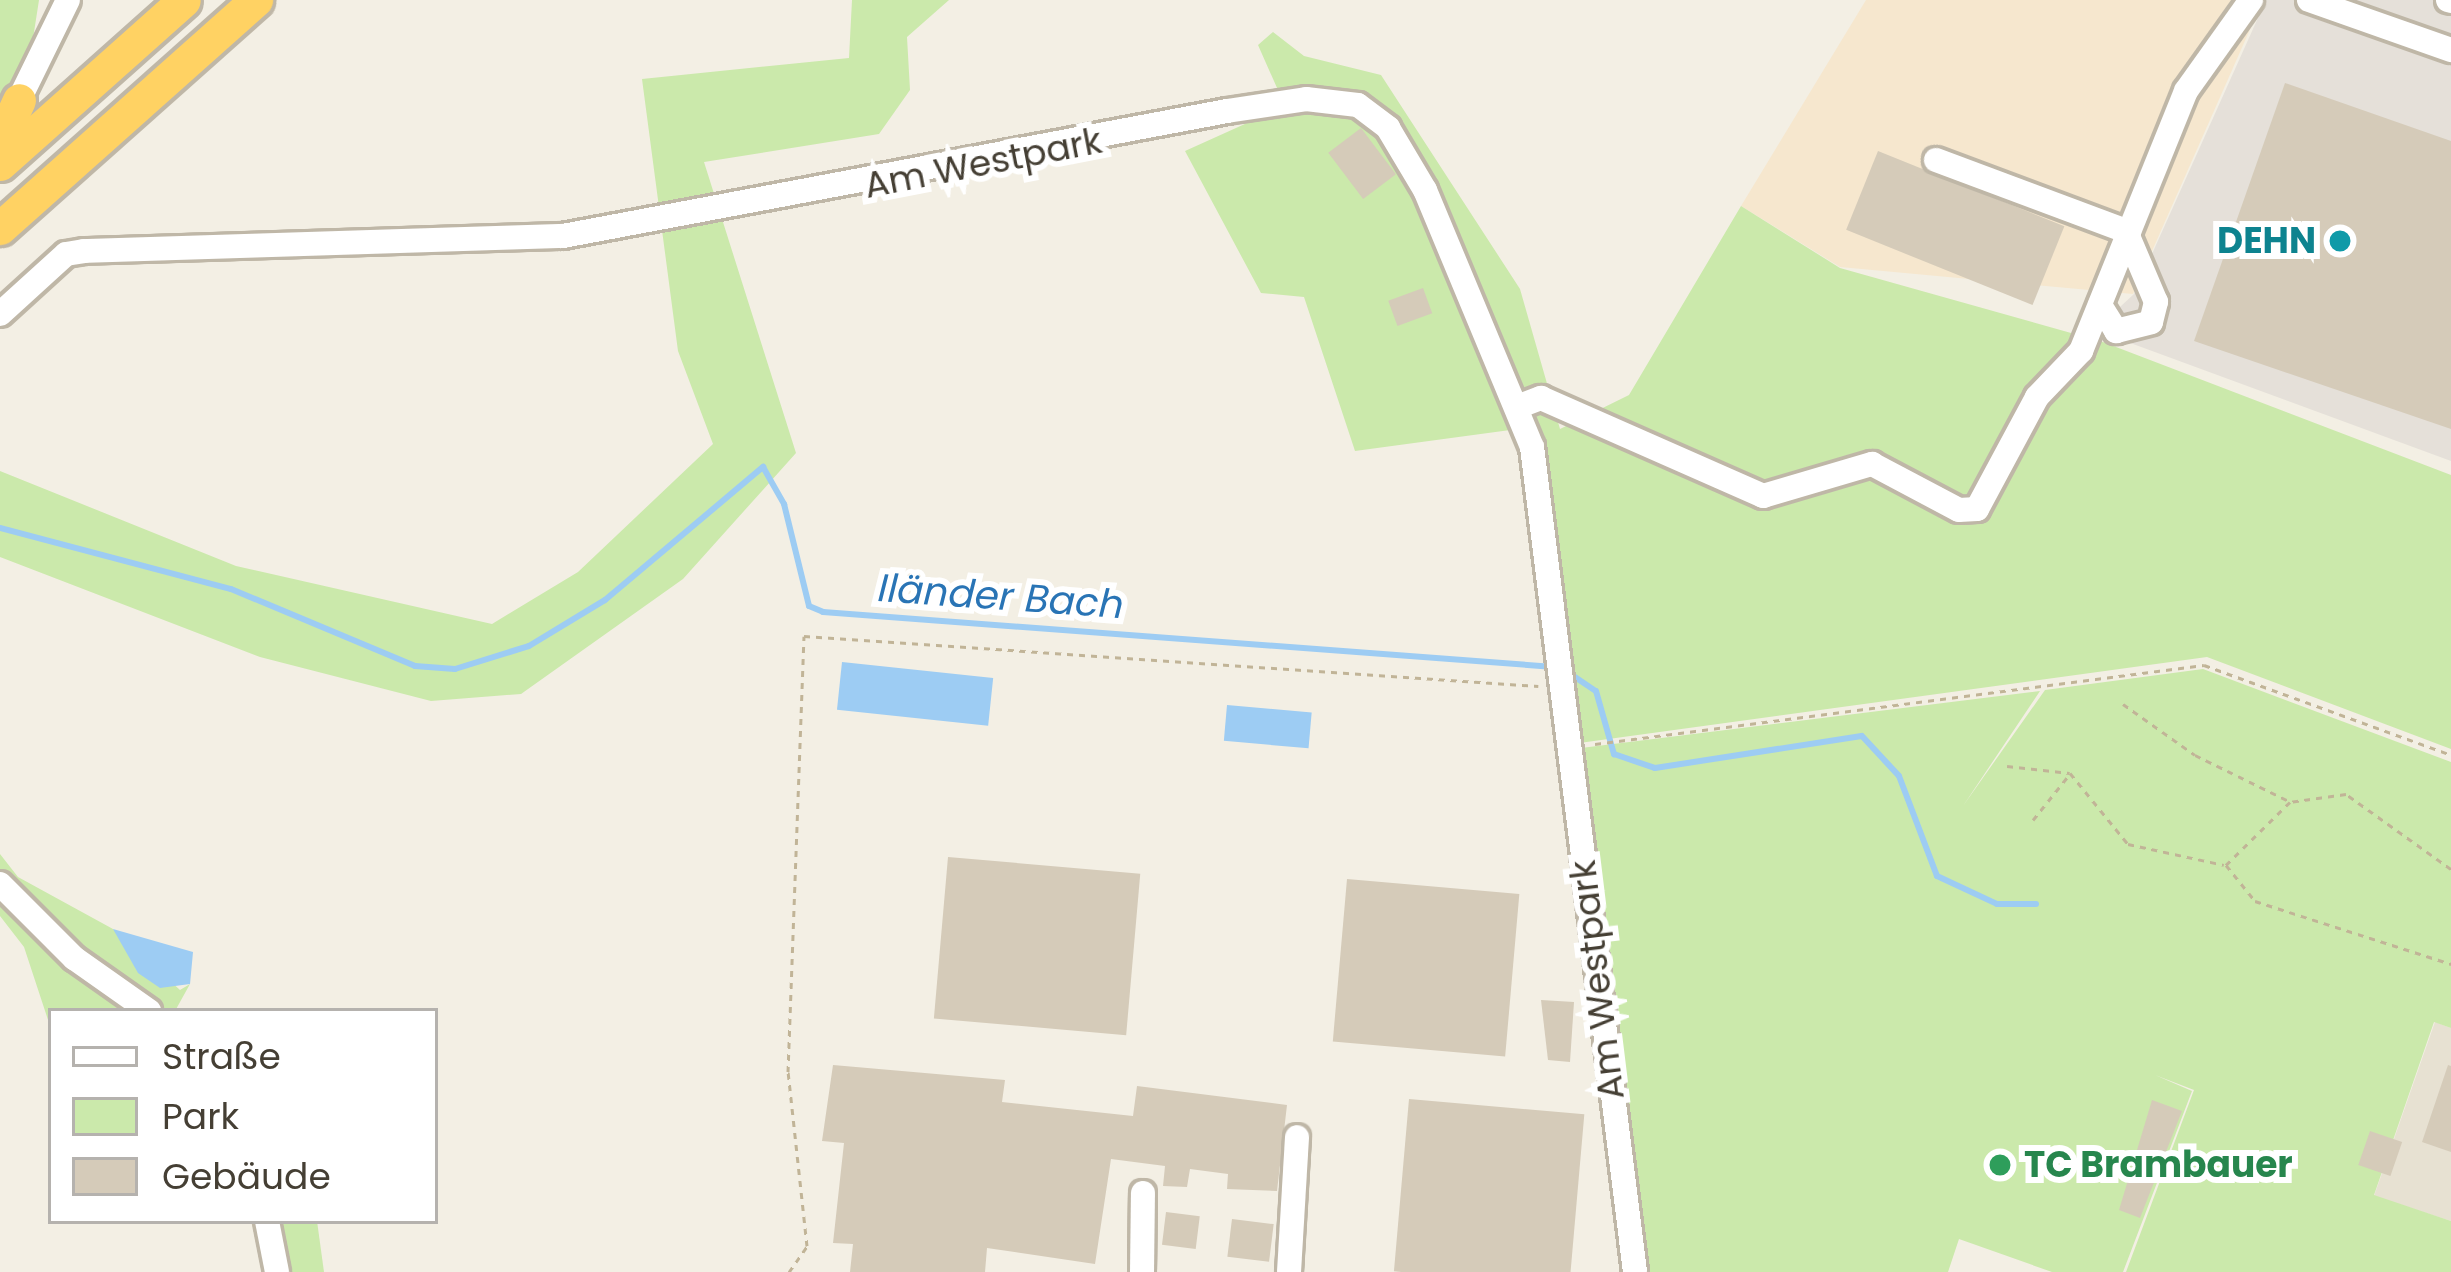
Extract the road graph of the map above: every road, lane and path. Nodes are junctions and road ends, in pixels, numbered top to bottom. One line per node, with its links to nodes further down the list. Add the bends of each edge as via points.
1 (68, 0): 7 (lane)
2 (184, 0): 10 (highway)
3 (256, 0): 11 (highway)
4 (2251, 0): 12 (lane, via 2186,91)
5 (2309, 0): 6 (lane)
6 (2451, 50)
7 (19, 100): 8 (highway)
8 (0, 140)
9 (1936, 160): 12 (lane)
10 (0, 164)
11 (0, 228)
12 (2129, 234): 13 (lane); 13 (lane, via 2156,302 2151,322 2116,331)
13 (2100, 304): 15 (lane, via 2081,351 2037,397 1976,508 1959,510 1872,464 1852,463 1784,498 1763,496 1541,398)
14 (0, 314): 15 (lane, Am Westpark, via 66,254 84,251 563,236 1306,99 1358,105 1388,128 1433,207)
15 (1517, 407): 16 (lane, Am Westpark, via 1532,447)
16 (1560, 685): 33 (path, via 804,636 789,1036 807,1246); 36 (lane, Am Westpark)
17 (2123, 704): 22 (path, via 2195,755)
18 (1610, 742): 19 (path, via 2204,665)
19 (2451, 755)
20 (2007, 766): 21 (path)
21 (2070, 773): 23 (path); 24 (path, via 2128,844)
22 (2290, 802): 24 (path); 25 (path, via 2358,799)
23 (2033, 820)
24 (2226, 865): 27 (path, via 2255,902)
25 (2451, 869)
26 (0, 884): 28 (lane, via 74,958)
27 (2451, 964)
28 (144, 1008)
29 (1297, 1137): 35 (lane)
30 (1143, 1193): 34 (lane)
31 (268, 1224): 32 (lane)
32 (277, 1272)
33 (789, 1272)
34 (1142, 1272)
35 (1289, 1272)
36 (1635, 1272)

